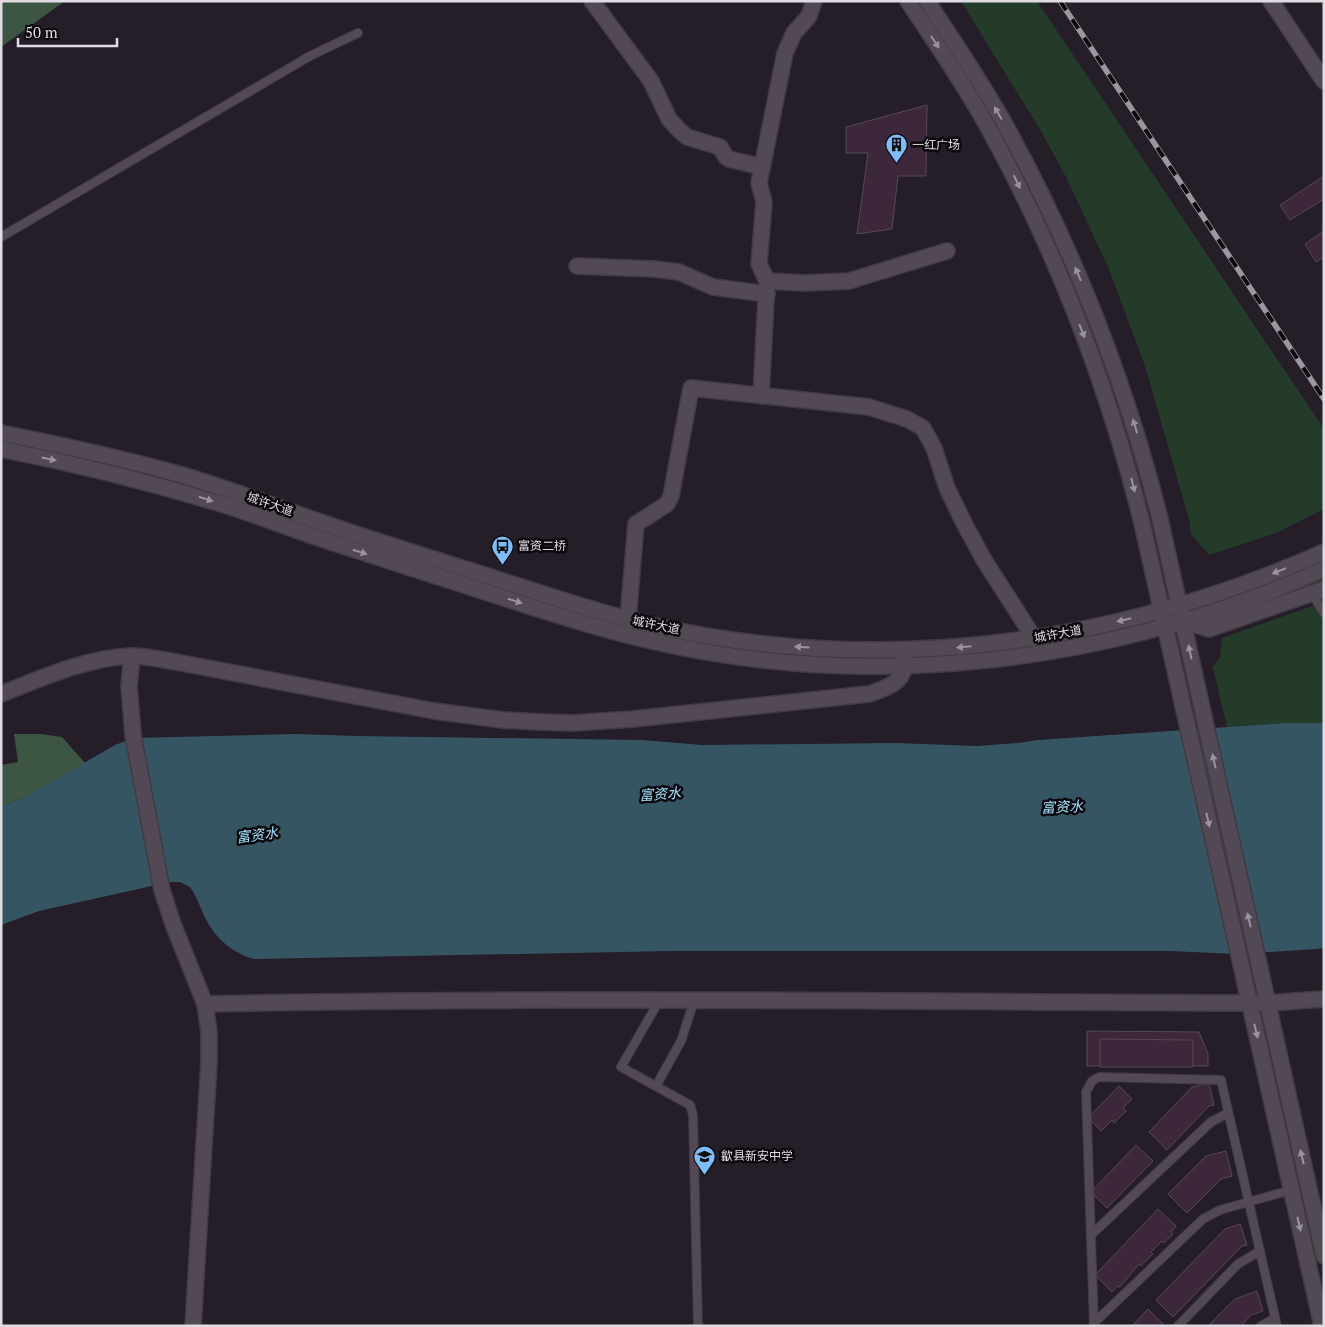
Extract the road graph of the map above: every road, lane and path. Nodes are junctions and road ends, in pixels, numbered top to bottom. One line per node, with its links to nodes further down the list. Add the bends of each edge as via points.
1 (592, 1): 8 (main road, via 651,81 669,119 680,131 687,137 720,147 729,159)
2 (814, 1): 8 (main road, via 809,16 794,33 785,53)
3 (908, 1): 20 (main road, one-way to 20, via 997,144 1074,309 1120,437)
4 (927, 1): 19 (main road, one-way to 4, via 1158,510 1136,432 1108,346 1072,258 1006,128)
5 (1271, 1): 7 (main road)
6 (358, 33): 9 (lane, via 310,56)
7 (1324, 81)
8 (762, 167): 12 (main road, via 759,183 764,202 759,264)
9 (1, 237)
10 (947, 251): 12 (main road, via 849,281)
11 (577, 266): 12 (main road, via 654,269 679,272 713,287)
12 (767, 288): 13 (main road)
13 (761, 396): 22 (main road, via 690,388 671,496 667,504 636,524); 25 (main road, via 869,408 907,418 923,428 964,525)
14 (1, 433): 22 (main road, 城许大道, via 185,476 344,530)
15 (1, 449): 28 (main road, 城许大道, one-way to 28, via 180,492 581,623 643,639 771,660 839,666)
16 (1324, 552): 19 (main road, 城许大道, one-way to 19)
17 (1324, 569): 23 (main road, 城许大道, via 1269,592)
18 (1318, 591): 21 (lane); 23 (main road, via 1209,629)
19 (1179, 606): 20 (main road, 城许大道); 23 (main road)
20 (1162, 610): 24 (main road); 25 (main road, 城许大道, one-way to 25)
21 (1324, 614)
22 (628, 619): 26 (main road, 城许大道, one-way to 22, via 840,650 757,643)
23 (1183, 621): 24 (main road, 城许大道); 34 (main road, one-way to 23)
24 (1166, 626): 28 (main road, 城许大道, via 1007,659); 33 (main road, one-way to 33)
25 (1034, 638): 26 (main road, 城许大道, one-way to 26, via 965,647)
26 (905, 650): 28 (main road)
27 (132, 656): 28 (main road, via 434,711 503,720 564,723 633,719 869,694 896,683); 29 (main road, via 85,664); 35 (main road, via 129,686 133,735 162,890)
28 (906, 666)
29 (1, 694)
30 (1324, 999): 34 (main road)
31 (658, 1001): 32 (main road); 35 (main road); 36 (lane, via 621,1067)
32 (694, 1001): 33 (main road); 36 (lane, via 680,1042)
33 (1249, 1003): 34 (main road); 38 (main road, one-way to 38)
34 (1268, 1003): 42 (main road, one-way to 34)
35 (205, 1004): 45 (main road, via 210,1032 209,1063)
36 (656, 1086): 46 (lane, via 690,1105 694,1115)
37 (1228, 1113): 39 (lane); 40 (lane, via 1211,1122); 40 (lane, via 1221,1080 1099,1078 1092,1081 1086,1092)
38 (1291, 1190): 39 (lane); 49 (main road, one-way to 49)
39 (1249, 1202): 41 (lane); 44 (lane, via 1220,1210 1203,1219)
40 (1091, 1235): 44 (lane)
41 (1260, 1251): 43 (lane); 47 (lane, via 1238,1264)
42 (1324, 1256)
43 (1276, 1322): 48 (lane)
44 (1094, 1325)
45 (193, 1326)
46 (698, 1326)
47 (1178, 1326)
48 (1261, 1326)
49 (1322, 1326)

